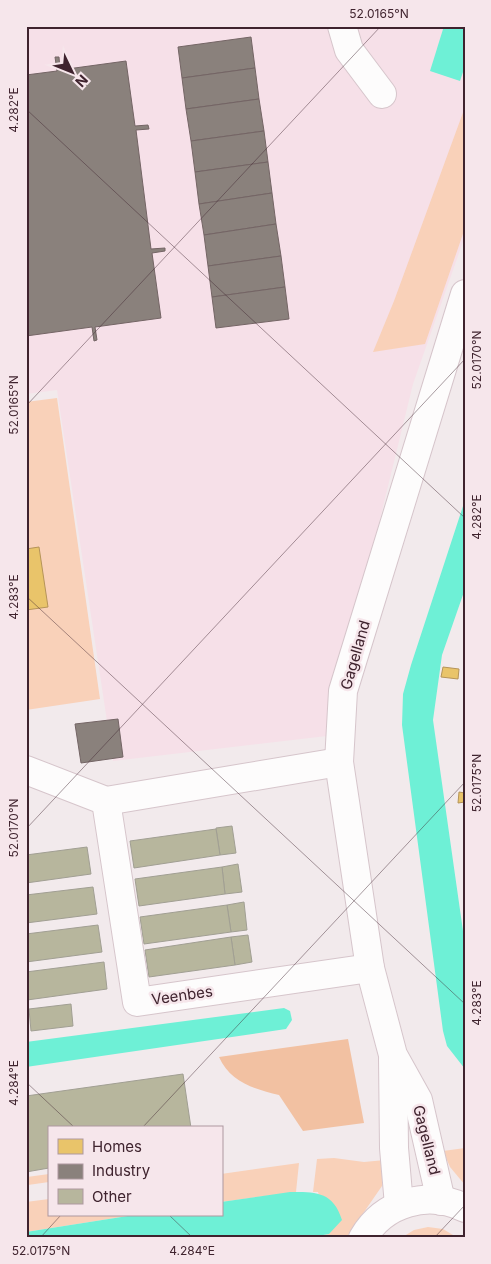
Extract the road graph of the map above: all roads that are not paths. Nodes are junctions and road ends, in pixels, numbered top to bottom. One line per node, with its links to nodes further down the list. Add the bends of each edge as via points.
1 (342, 26): 2 (street, via 349,50)
2 (382, 94)
3 (465, 294): 4 (street, Gagelland, via 343,691)
4 (339, 762): 6 (street); 7 (street, Gagelland)
5 (26, 770): 6 (street)
6 (106, 801): 7 (street, Veenbes, via 137,1002)
7 (370, 968): 8 (street, Gagelland)
8 (393, 1055): 9 (street, Gagelland, via 418,1100); 10 (street, Gagelland, via 394,1148)
9 (453, 1204): 10 (street, via 421,1199)
10 (399, 1205): 11 (street, via 374,1223)
11 (363, 1238)

